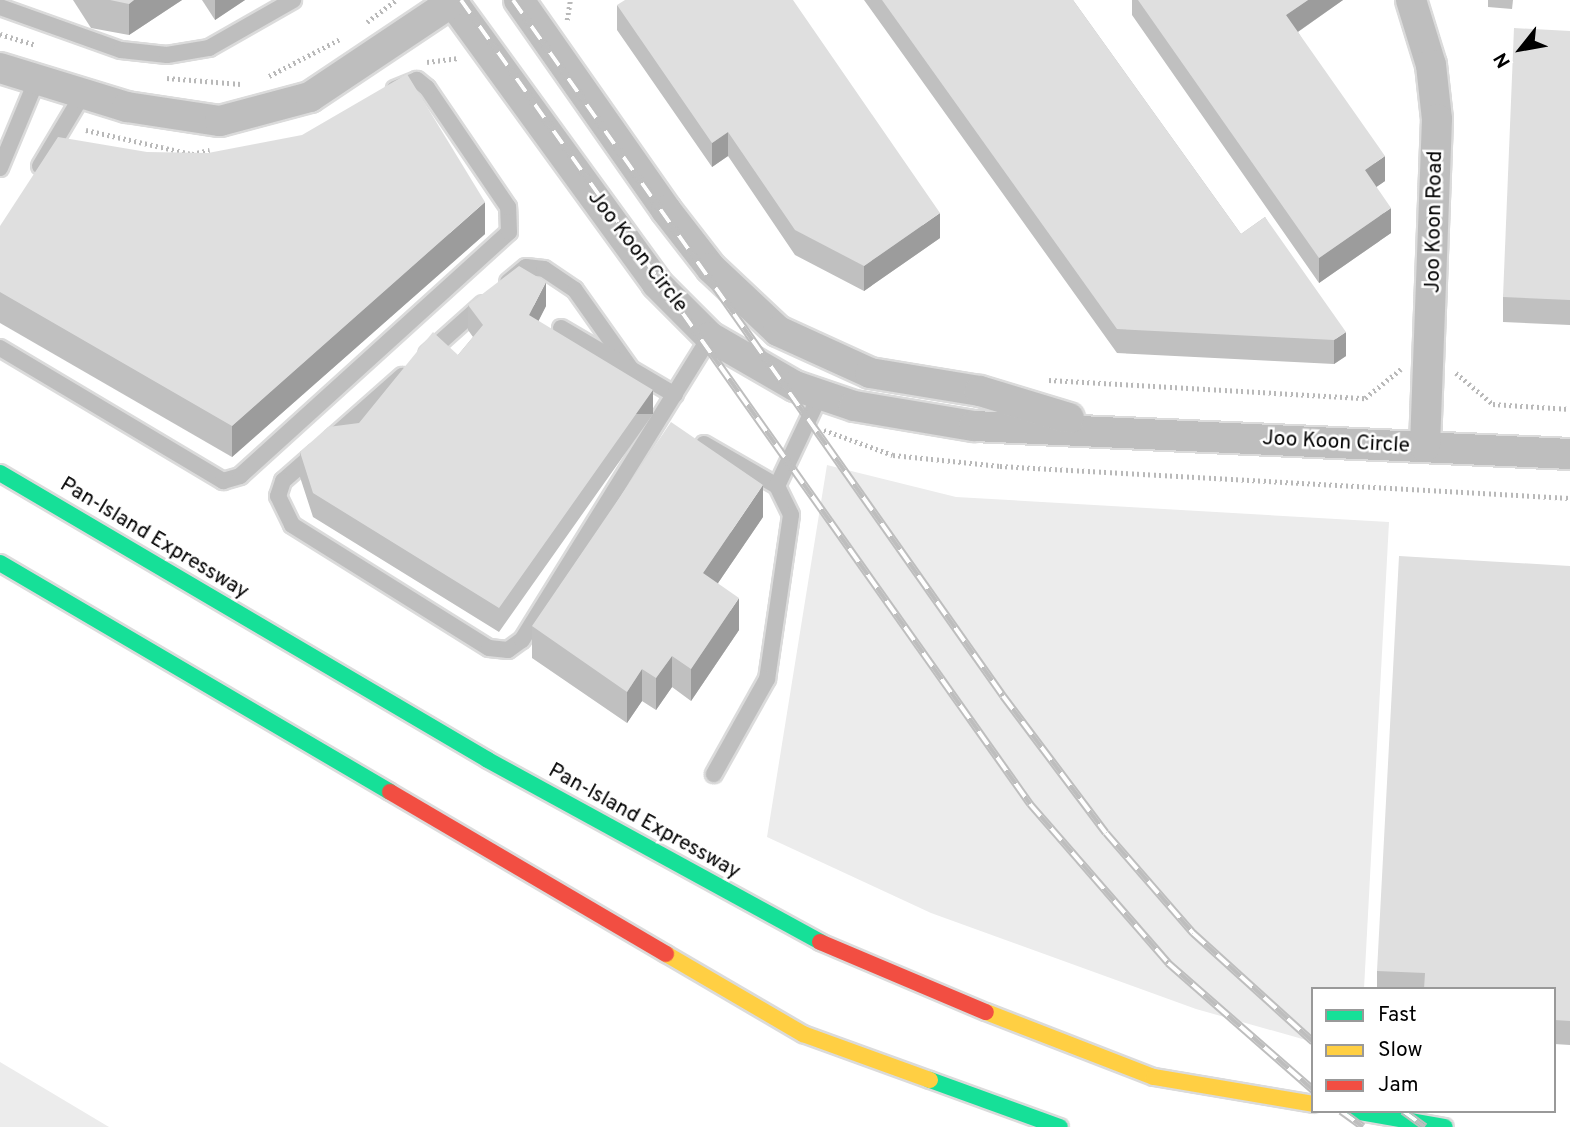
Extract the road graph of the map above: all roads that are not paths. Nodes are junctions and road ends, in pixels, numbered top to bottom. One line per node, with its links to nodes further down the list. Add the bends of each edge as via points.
1 (293, 0): 5 (lane, via 209,48 167,55 121,50)
2 (519, 0): 20 (street, Joo Koon Circle, via 711,268 778,331 870,373 981,391)
3 (1411, 0): 22 (street, Joo Koon Road, via 1431,65 1437,119 1432,367)
4 (453, 1): 8 (street, via 310,97 220,121 127,107); 15 (street, Joo Koon Circle, via 657,284)
5 (0, 7)
6 (0, 68): 7 (street)
7 (37, 79): 8 (street); 12 (lane)
8 (83, 94): 10 (lane)
9 (384, 96): 16 (lane, via 405,82 427,88 508,207 509,232 240,476 223,481)
10 (57, 138): 11 (lane); 13 (lane)
11 (79, 146)
12 (0, 168)
13 (28, 187)
14 (561, 328): 17 (lane)
15 (710, 337): 18 (lane); 19 (street, Joo Koon Circle, via 769,374)
16 (0, 348)
17 (631, 369): 18 (lane); 18 (lane, via 575,290 544,269 526,267 284,481 283,515 489,648 508,650 522,640)
18 (675, 395)
19 (820, 395): 20 (street, Joo Koon Circle, via 905,417 974,426); 25 (lane)
20 (1103, 428): 22 (street, Joo Koon Circle)
21 (704, 444): 25 (lane)
22 (1424, 447): 23 (street, Joo Koon Circle)
23 (1570, 454)
24 (0, 473): 28 (highway, Pan-Island Expressway, via 488,760 848,958 1154,1077)
25 (778, 486): 27 (lane, via 791,514 791,541 767,679)
26 (0, 564): 30 (highway, via 803,1034)
27 (714, 774)
28 (1311, 1104)
29 (1365, 1113): 31 (highway)
30 (1060, 1127)
31 (1445, 1127)

